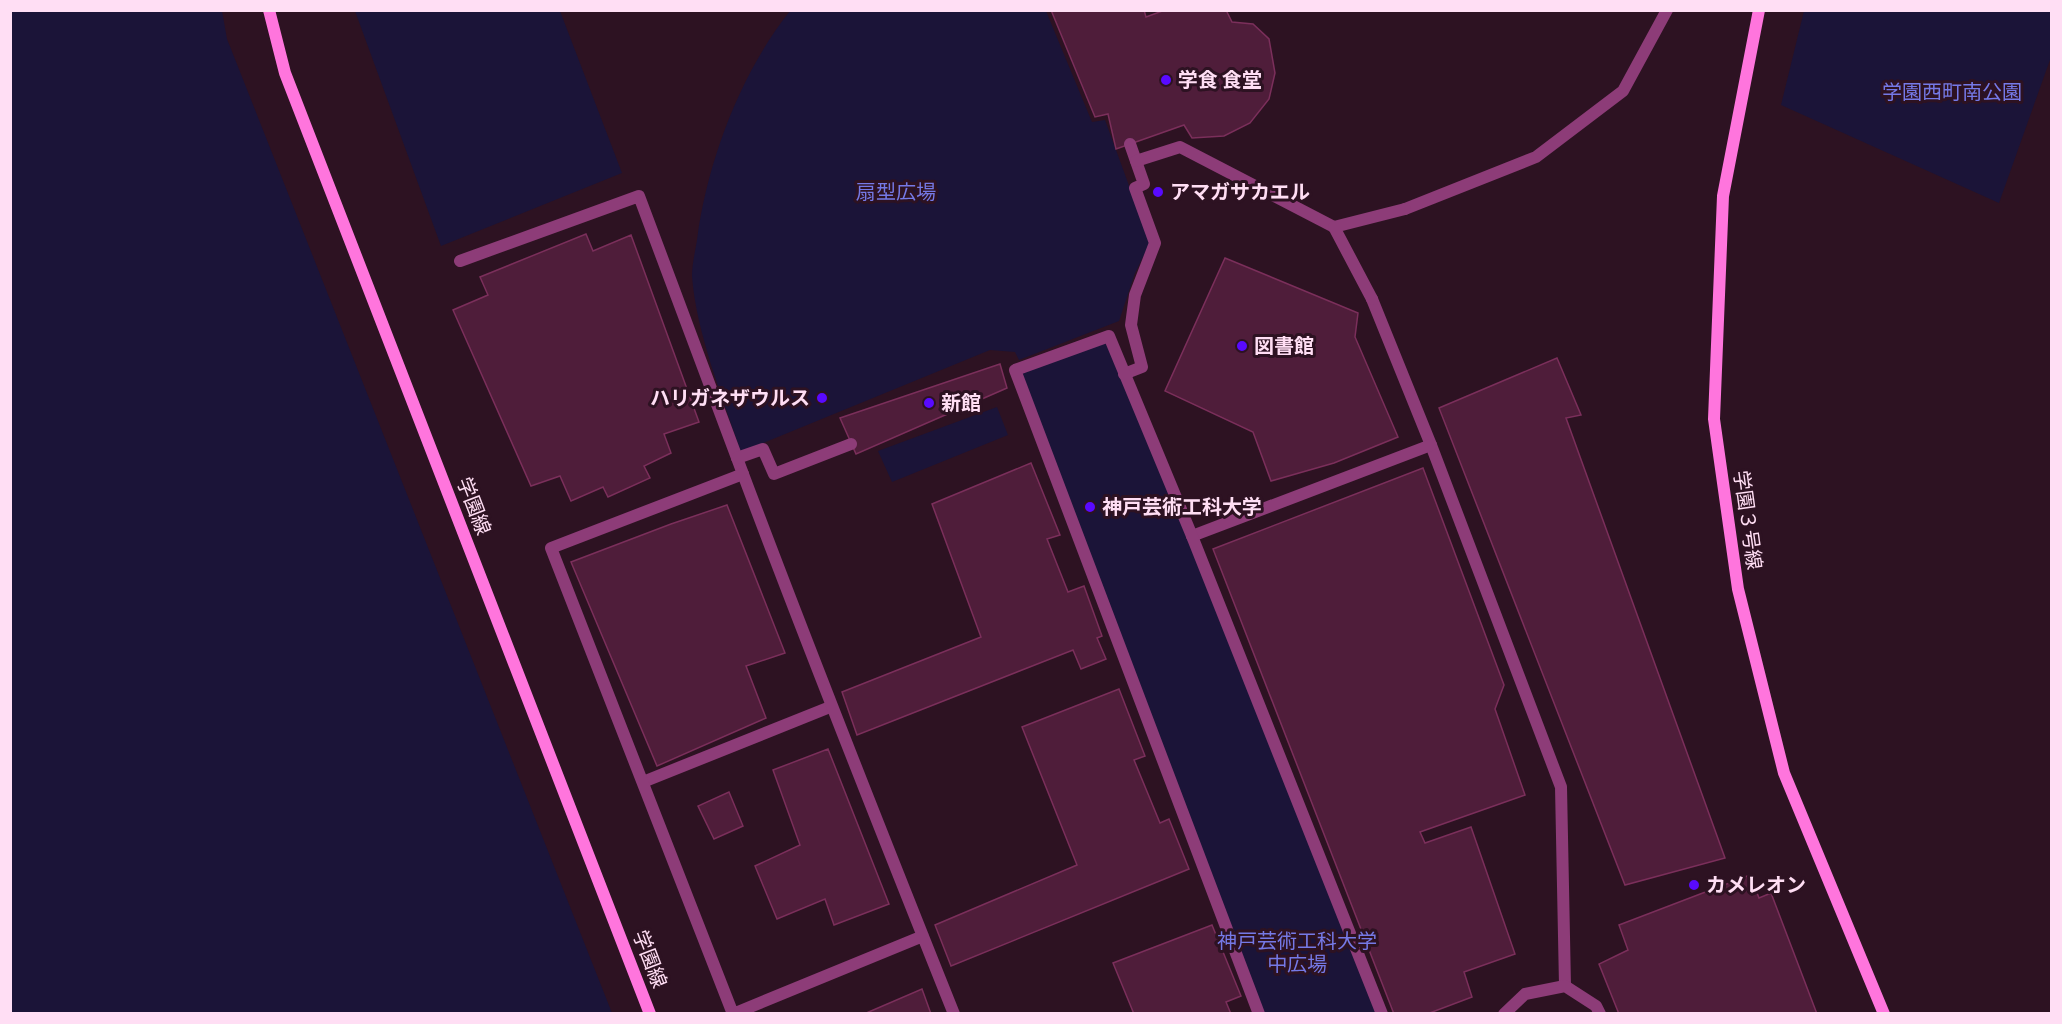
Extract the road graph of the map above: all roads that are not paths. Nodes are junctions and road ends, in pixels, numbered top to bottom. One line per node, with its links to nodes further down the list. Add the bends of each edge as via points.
1 (269, 10): 18 (street, 学園線, via 285,73)
2 (1667, 10): 6 (street, via 1623,91 1536,157 1405,209)
3 (1759, 10): 24 (street, 学園３号線, via 1723,196 1714,419 1738,589 1784,774)
4 (1130, 144): 5 (street)
5 (1136, 161): 6 (street, via 1180,147); 8 (street, via 1144,184 1135,188 1155,243 1135,295 1131,325 1142,367)
6 (1334, 227): 10 (street, via 1372,299)
7 (460, 261): 11 (street, via 639,196)
8 (1124, 374): 13 (street); 20 (street, via 1109,336 1015,370)
9 (851, 444): 11 (street, via 774,474 763,448)
10 (1431, 445): 13 (street); 17 (street, via 1561,787)
11 (736, 458): 12 (street)
12 (743, 474): 14 (street); 15 (street, via 551,548)
13 (1192, 536): 21 (street)
14 (830, 707): 15 (street); 16 (street)
15 (642, 782): 16 (street, via 734,1014)
16 (923, 936): 19 (street)
17 (1565, 986): 22 (street, via 1525,994); 23 (street, via 1596,1006)
18 (650, 1014)
19 (954, 1014)
20 (1259, 1014)
21 (1382, 1014)
22 (1504, 1014)
23 (1600, 1014)
24 (1884, 1014)

